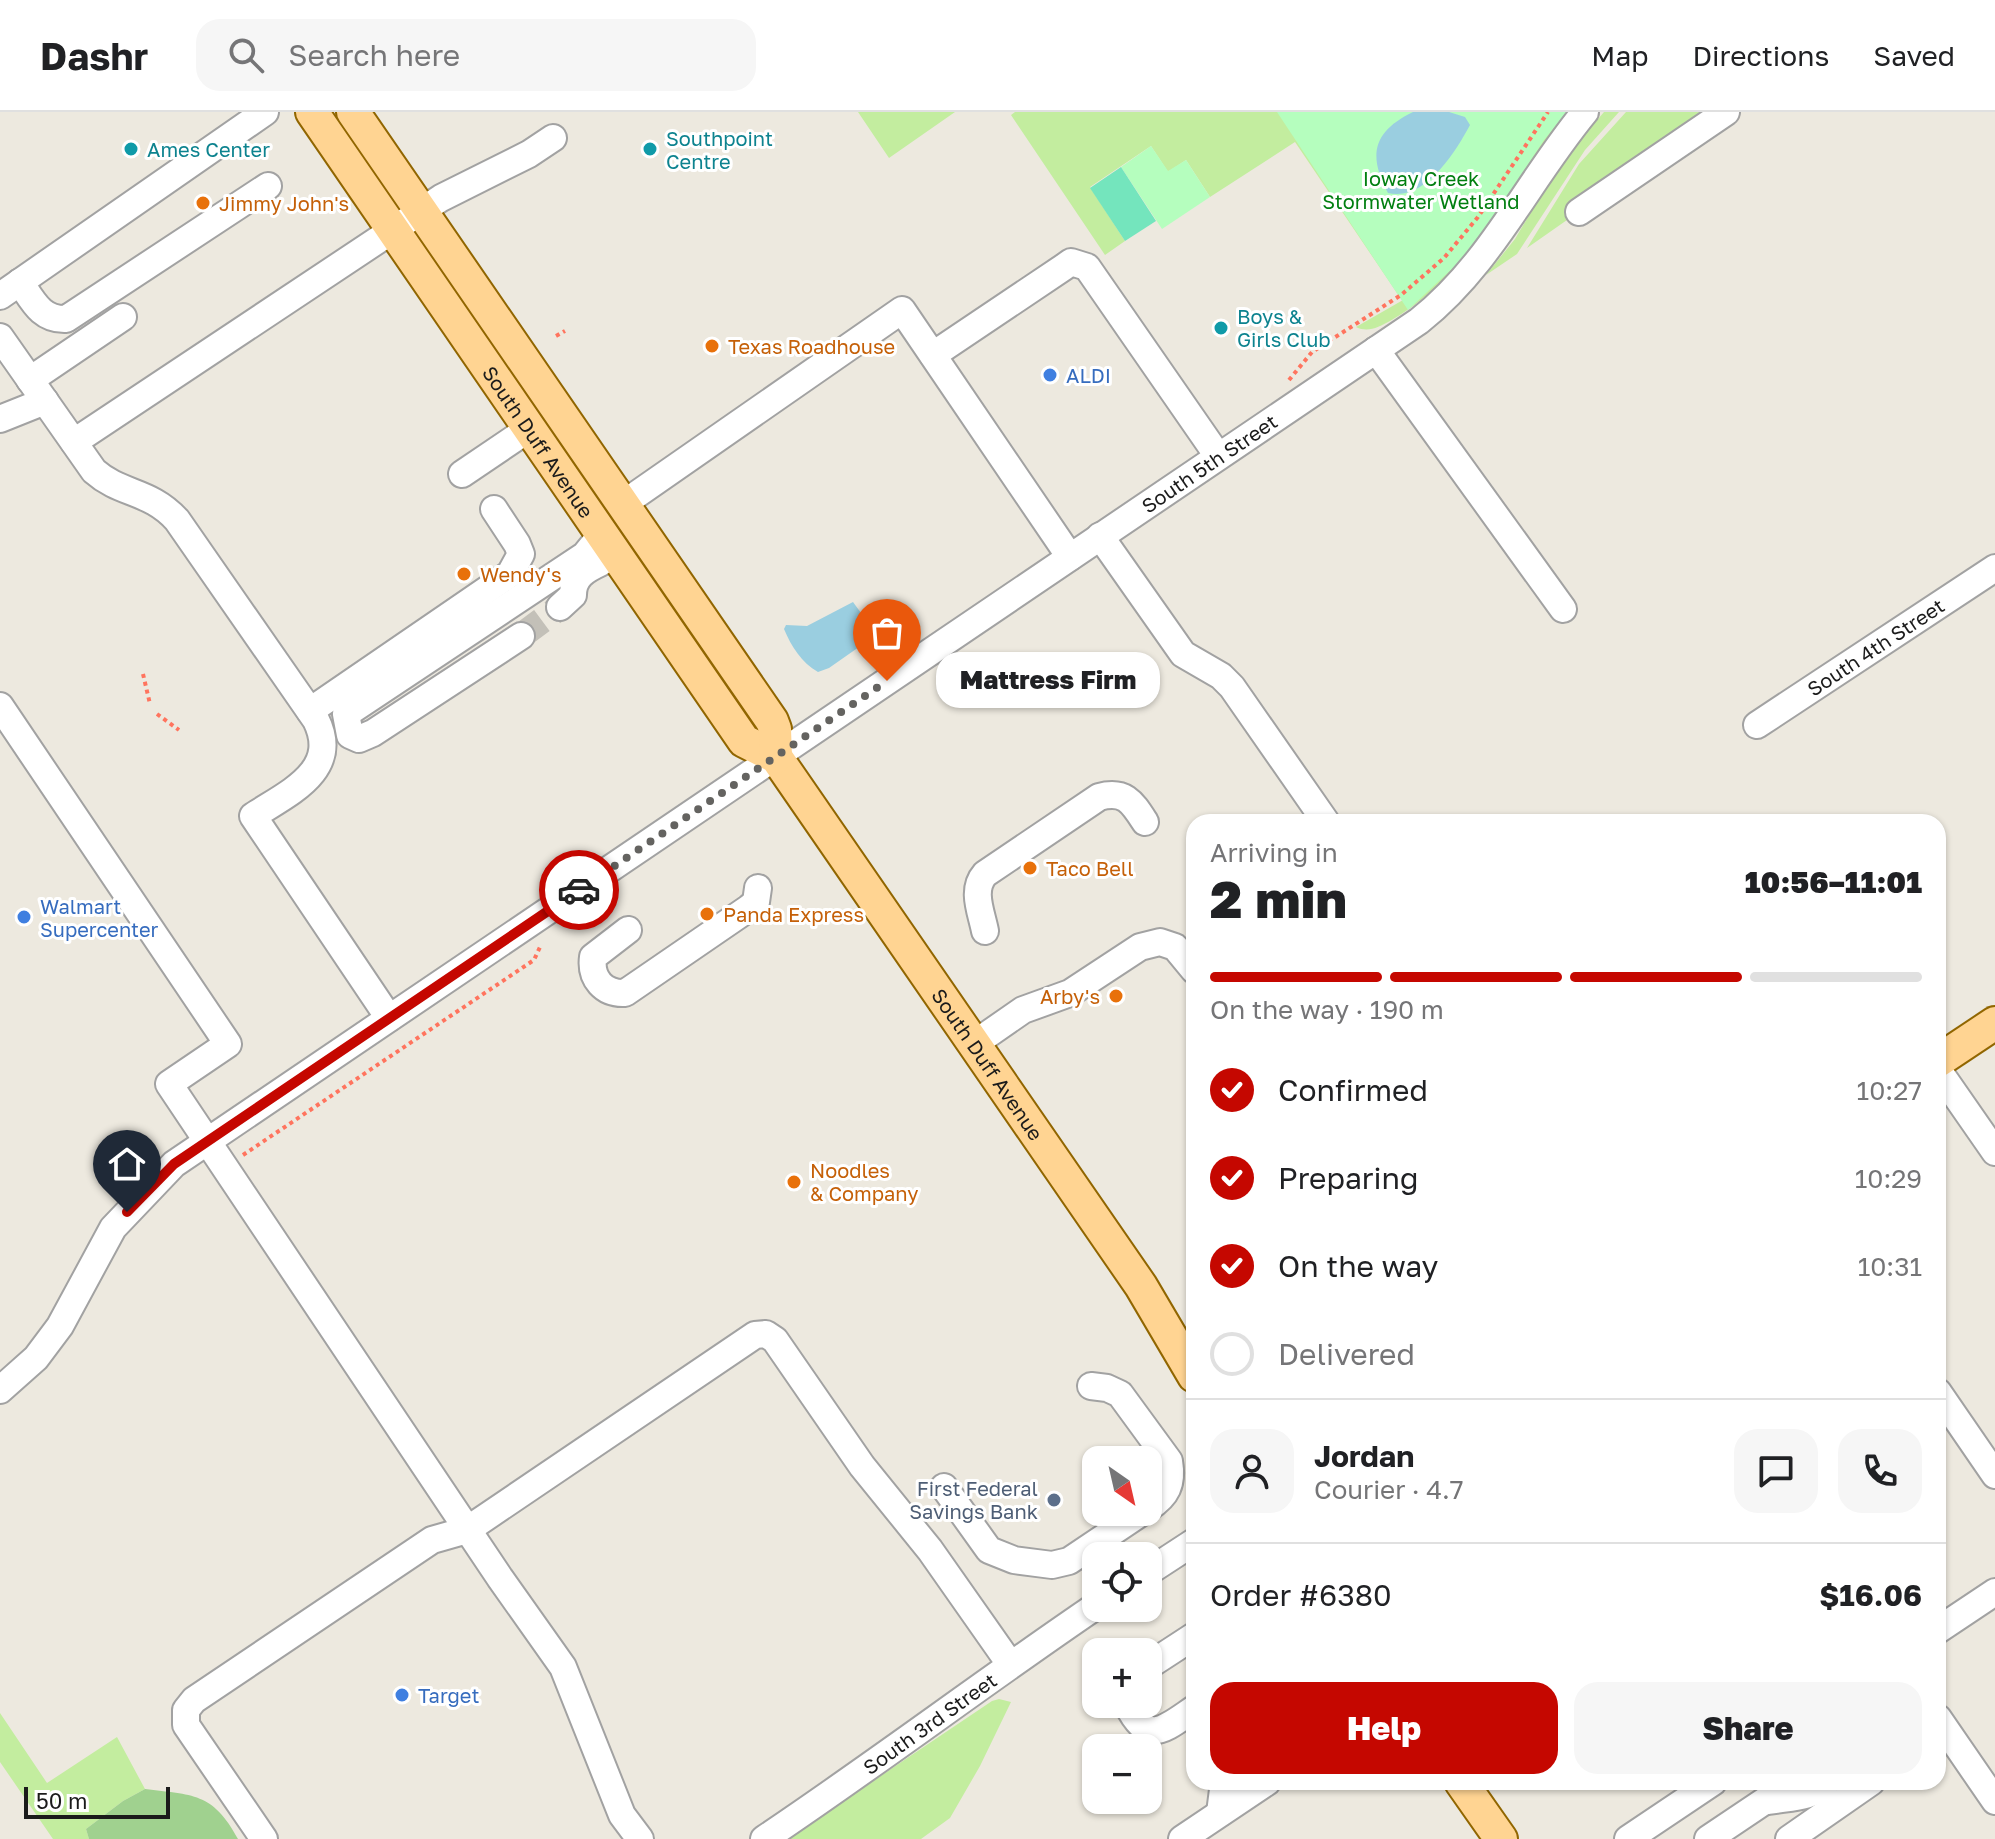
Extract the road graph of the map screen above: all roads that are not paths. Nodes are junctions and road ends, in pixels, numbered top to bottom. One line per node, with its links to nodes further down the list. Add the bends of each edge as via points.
1 (265, 112): 11 (street)
2 (312, 112): 10 (main road, South Duff Avenue)
3 (353, 112): 8 (main road, South Duff Avenue)
4 (1585, 112): 14 (street, South 5th Street, via 1463,281)
5 (1726, 112): 9 (street)
6 (553, 138): 8 (street)
7 (268, 186): 11 (street, via 66,319 53,320)
8 (421, 211): 10 (street); 22 (main road, South Duff Avenue)
9 (1579, 212)
10 (393, 230): 18 (main road, South Duff Avenue); 19 (street)
11 (10, 289)
12 (123, 317): 16 (street)
13 (0, 337): 16 (street)
14 (1376, 350): 20 (street, South 5th Street); 29 (street)
15 (933, 355): 20 (street, via 1071,262 1080,264); 22 (street, via 902,310); 26 (street)
16 (37, 390): 17 (street); 19 (street)
17 (0, 419)
18 (530, 428): 21 (street); 25 (main road, South Duff Avenue)
19 (74, 442): 32 (street, via 100,477 166,507)
20 (1218, 456): 24 (street, South 5th Street)
21 (462, 474)
22 (623, 504): 34 (main road, South Duff Avenue, via 772,721)
23 (494, 509): 32 (street, via 521,554 510,574)
24 (1100, 536): 26 (street, South 5th Street); 35 (street, via 1183,654 1232,687)
25 (610, 546): 28 (street, via 605,560 577,578 573,595); 30 (street, via 585,555 346,714 350,735 359,739 373,733); 34 (main road, South Duff Avenue, via 744,741)
26 (1070, 557): 34 (street, South 5th Street)
27 (1995, 568): 33 (street, South 4th Street)
28 (560, 607)
29 (1563, 609)
30 (521, 636)
31 (0, 706): 46 (street, via 228,1044 169,1084)
32 (310, 711): 41 (street, via 324,741 318,766 304,782 253,816)
33 (1757, 725)
34 (776, 757): 41 (street, South 5th Street); 43 (main road, South Duff Avenue)
35 (1320, 814)
36 (1145, 822): 39 (street, via 1124,797 1099,797 985,874 977,890)
37 (758, 888): 38 (street, via 749,908 625,993 614,994 594,975 593,957)
38 (628, 930)
39 (985, 931)
40 (1186, 960): 43 (street, via 1175,947 1160,942 1140,947 1070,993 1023,1010)
41 (389, 1018): 46 (street, South 5th Street)
42 (1995, 1023): 44 (main road)
43 (974, 1044): 48 (main road, South Duff Avenue, via 1141,1286)
44 (1946, 1056)
45 (1946, 1082): 47 (street)
46 (206, 1141): 50 (street, South 5th Street, via 174,1164 113,1228 60,1326 36,1358); 58 (street)
47 (1995, 1152)
48 (1186, 1362)
49 (1091, 1386): 52 (street, via 1120,1394)
50 (0, 1390)
51 (1946, 1404): 54 (street)
52 (1158, 1446)
53 (1162, 1451): 56 (street, via 1171,1474)
54 (1995, 1475)
55 (944, 1487): 57 (street, via 989,1550 1014,1560 1052,1565 1069,1561)
56 (1162, 1497)
57 (1121, 1526)
58 (467, 1530): 66 (street, via 732,1350 766,1334); 80 (street, via 432,1540 186,1710 186,1725); 81 (street, via 563,1667 622,1815)
59 (1186, 1547): 60 (street)
60 (1162, 1563)
61 (1995, 1592): 63 (street)
62 (1082, 1615): 66 (street, South 3rd Street)
63 (1946, 1625)
64 (1186, 1641): 65 (street)
65 (1162, 1657)
66 (1010, 1664): 82 (street, South 3rd Street)
67 (1186, 1714): 68 (street, via 1155,1731 1140,1727)
68 (1135, 1718)
69 (1946, 1730): 77 (street)
70 (1223, 1790): 79 (street)
71 (1255, 1790): 79 (street)
72 (1467, 1790): 84 (main road)
73 (1701, 1790): 85 (street)
74 (1781, 1790): 78 (street)
75 (1820, 1790): 78 (street)
76 (1859, 1790): 87 (street)
77 (1995, 1801)
78 (1763, 1802): 86 (street)
79 (1220, 1813): 83 (street)
80 (264, 1839)
81 (640, 1839)
82 (764, 1839)
83 (1182, 1839)
84 (1501, 1839)
85 (1628, 1839)
86 (1708, 1839)
87 (1789, 1839)

